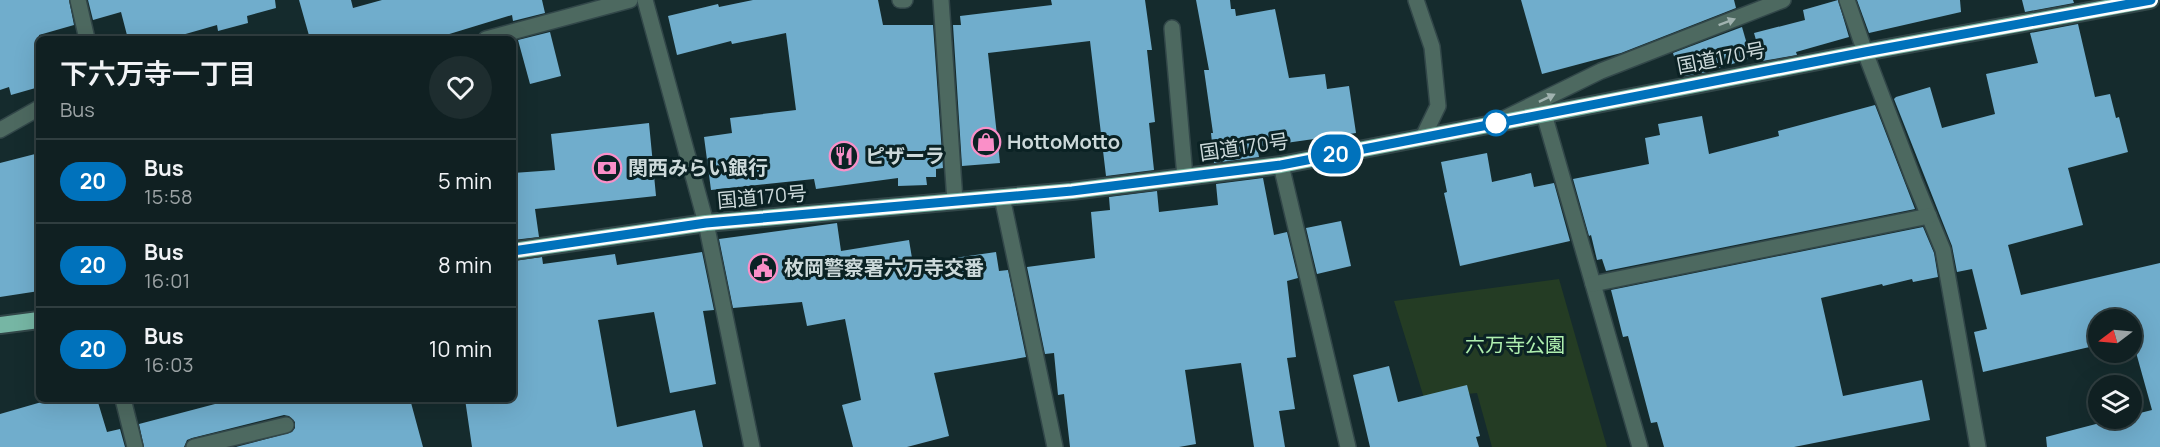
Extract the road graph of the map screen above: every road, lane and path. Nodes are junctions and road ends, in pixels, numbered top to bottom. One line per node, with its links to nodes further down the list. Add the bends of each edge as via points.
1 (78, 0): 12 (street)
2 (630, 0): 13 (street)
3 (645, 0): 25 (street)
4 (900, 0): 5 (street)
5 (905, 0)
6 (941, 0): 23 (street)
7 (1416, 0): 19 (street, via 1432,47 1438,106)
8 (1783, 0): 17 (street, one-way to 8, via 1601,71)
9 (1847, 0): 14 (street)
10 (2150, 0): 14 (highway, 国道170号)
11 (1172, 28): 21 (street)
12 (86, 36)
13 (497, 36)
14 (1865, 52): 16 (highway, 国道170号); 24 (street)
15 (36, 110): 18 (street)
16 (1544, 114): 17 (highway, 国道170号); 27 (street)
17 (1494, 123): 19 (highway, 国道170号)
18 (0, 130)
19 (1423, 137): 20 (highway, 国道170号)
20 (1281, 165): 21 (highway, 国道170号); 36 (street)
21 (1185, 177): 22 (highway, 国道170号)
22 (1002, 197): 23 (highway, 国道170号); 35 (street)
23 (955, 201): 25 (highway, 国道170号)
24 (1929, 216): 27 (street); 38 (street, via 1943,250)
25 (706, 223): 26 (highway, 国道170号); 34 (street)
26 (516, 251)
27 (1593, 284): 37 (street)
28 (36, 320): 29 (highway)
29 (0, 325)
30 (124, 402): 32 (street)
31 (286, 425): 33 (street)
32 (135, 447)
33 (194, 447)
34 (752, 447)
35 (1055, 447)
36 (1348, 447)
37 (1640, 447)
38 (1978, 447)

